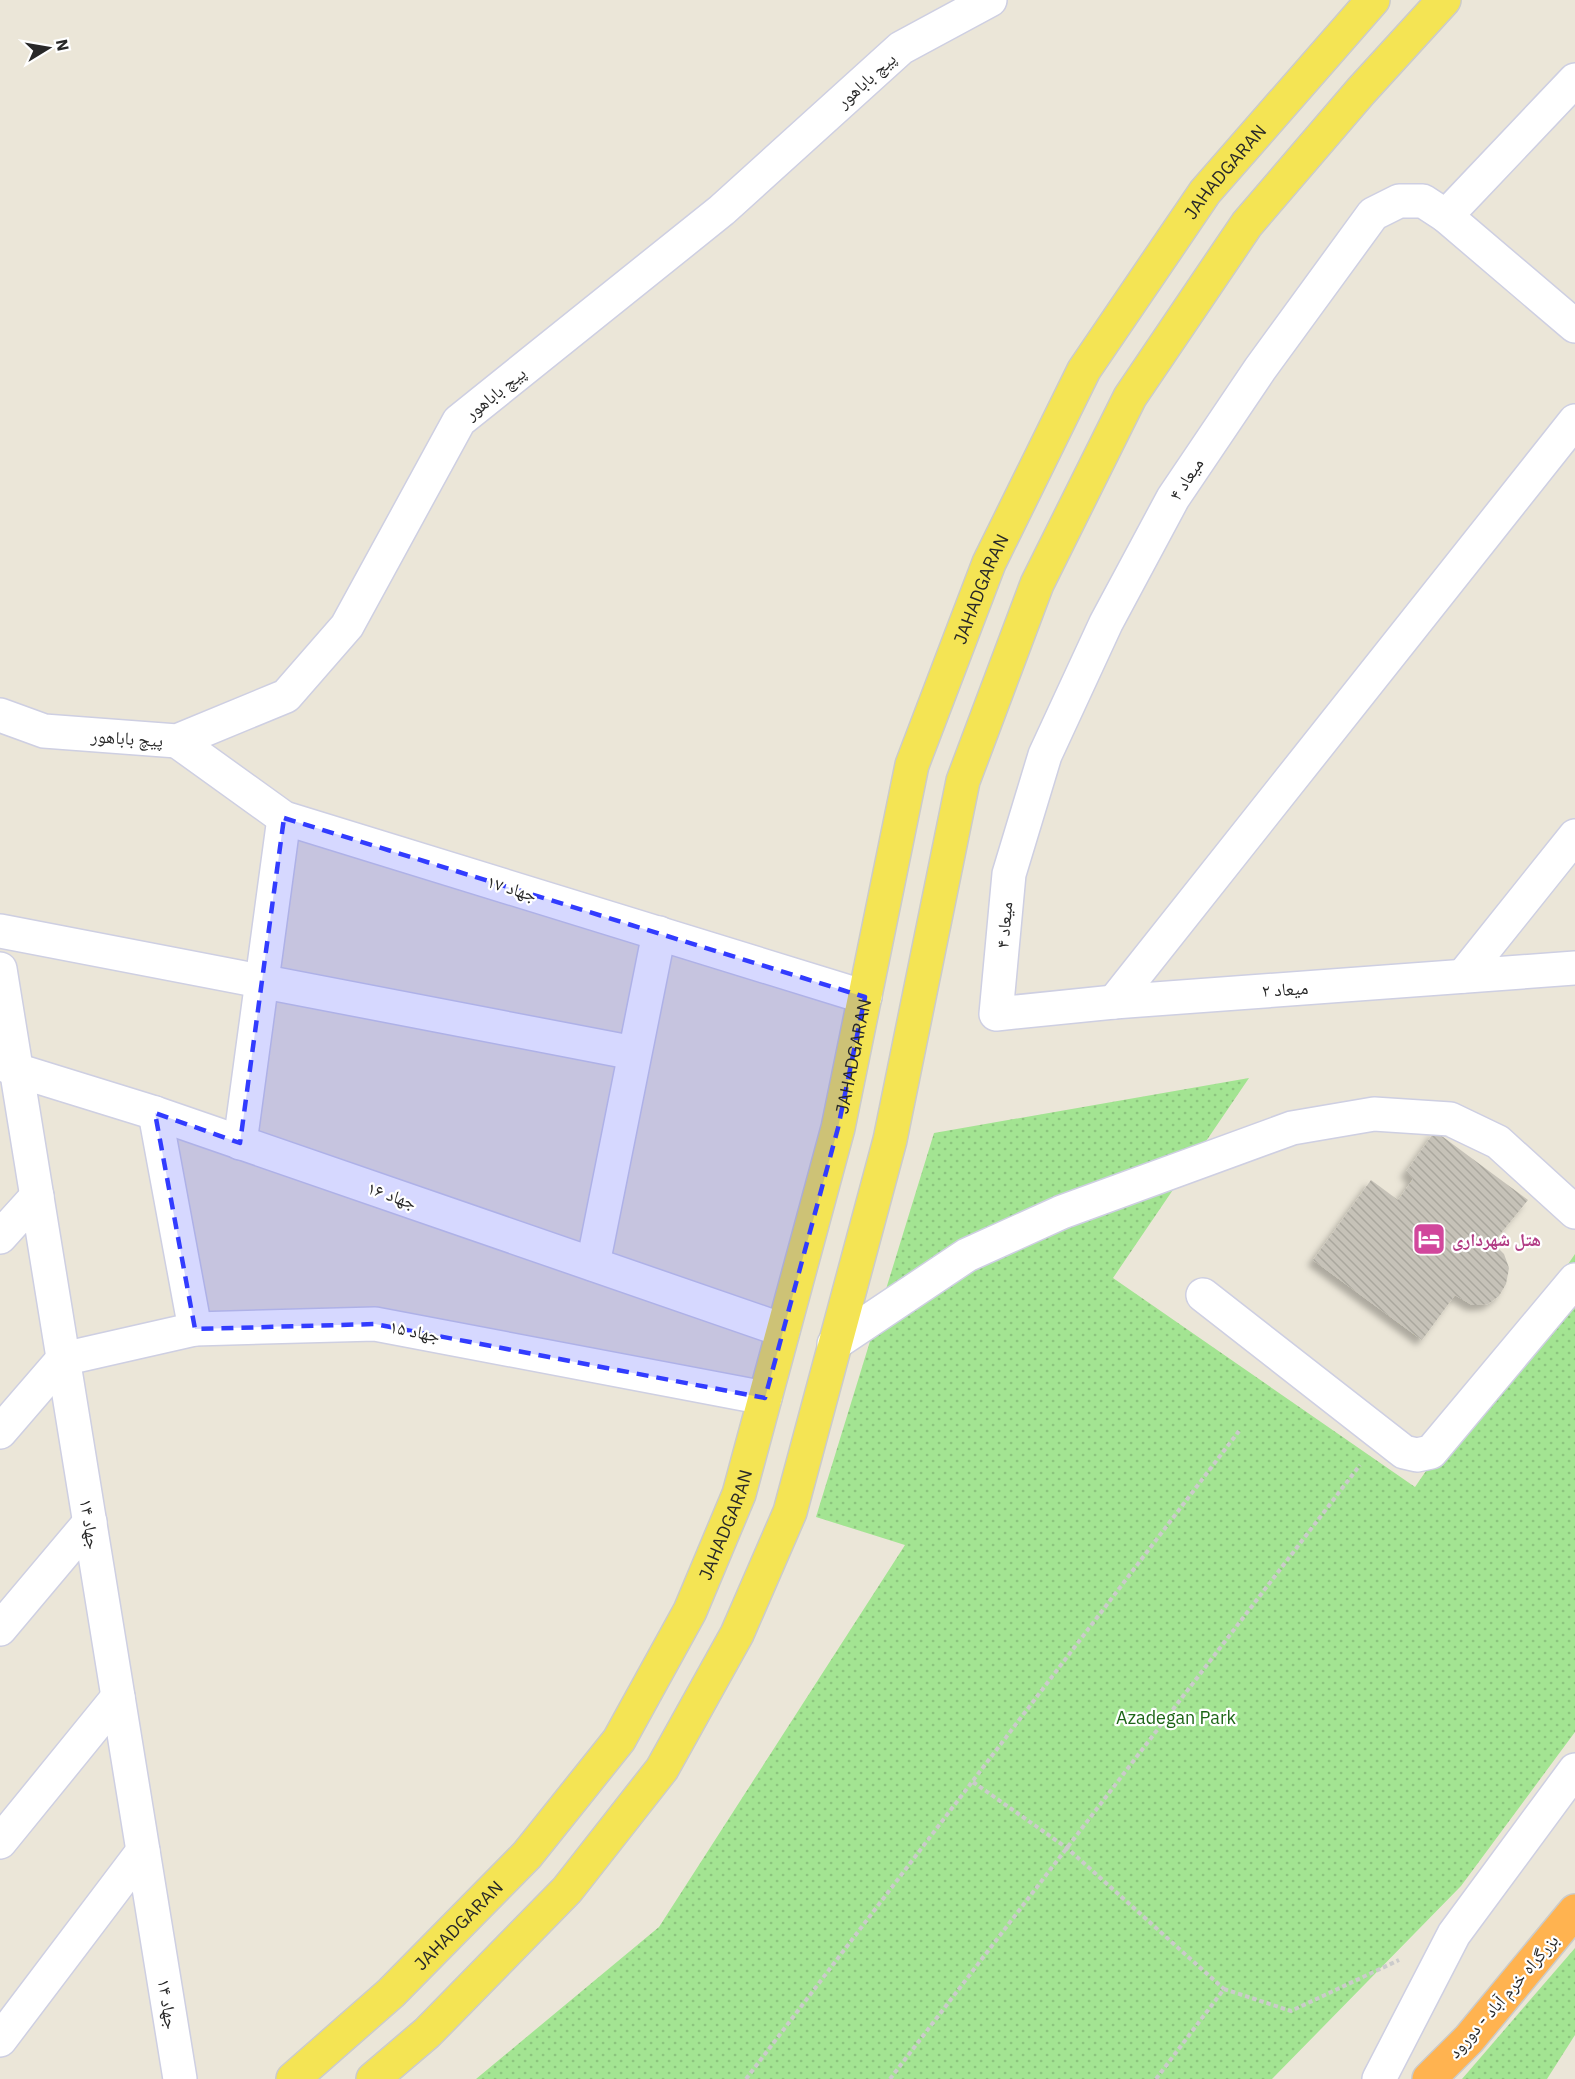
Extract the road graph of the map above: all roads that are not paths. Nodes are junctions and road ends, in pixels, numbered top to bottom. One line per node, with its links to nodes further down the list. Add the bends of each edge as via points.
1 (990, 0): 9 (street, پیچ باباهور, via 901,48 722,210 459,422 347,626 286,696)
2 (1373, 0): 18 (main road, JAHADGARAN, via 1205,192 1084,370 989,563 912,765)
3 (1444, 0): 33 (main road, via 1247,224 1130,397 1037,584 963,781 890,1140)
4 (1575, 80): 5 (street)
5 (1446, 216): 6 (street, میعاد ۴); 20 (street, میعاد ۴, via 1423,201 1399,201 1373,214 1260,369 1173,498 1106,623 1045,755 1009,874)
6 (1575, 326)
7 (1575, 421): 19 (street)
8 (0, 715): 9 (street, پیچ باباهور, via 44,731)
9 (177, 741): 10 (street, جهاد ۱۷)
10 (284, 818): 13 (street, جهاد ۱۷); 17 (street)
11 (1575, 836): 16 (street)
12 (0, 931): 17 (street)
13 (659, 933): 18 (street, جهاد ۱۷); 21 (street)
14 (1575, 968): 16 (street, میعاد ۲)
15 (0, 969): 22 (street, جهاد ۱۴)
16 (1463, 976): 19 (street, میعاد ۲)
17 (260, 981): 21 (street); 24 (street)
18 (865, 997): 32 (main road, JAHADGARAN, via 838,1128)
19 (1114, 1002): 20 (street, میعاد ۲)
20 (996, 1014)
21 (634, 1053): 28 (street)
22 (8, 1066): 23 (street, جهاد ۱۶); 25 (street, جهاد ۱۴)
23 (155, 1113): 24 (street, جهاد ۱۶); 31 (street)
24 (240, 1143): 28 (street, جهاد ۱۶)
25 (37, 1196): 27 (street); 34 (street, جهاد ۱۴)
26 (1575, 1212): 33 (street, via 1498,1142 1450,1119 1374,1114 1292,1128 1062,1212 967,1255)
27 (0, 1237)
28 (593, 1264): 32 (street, جهاد ۱۶)
29 (1575, 1280): 30 (street, via 1431,1452 1417,1455 1404,1452)
30 (1203, 1295)
31 (195, 1329): 34 (street, جهاد ۱۵); 35 (street, جهاد ۱۵, via 375,1324)
32 (783, 1330): 35 (main road, JAHADGARAN)
33 (834, 1344): 47 (main road, via 790,1512 737,1634 662,1769 567,1890 427,2033)
34 (63, 1359): 36 (street); 37 (street, جهاد ۱۴)
35 (765, 1398): 46 (main road, JAHADGARAN, via 739,1494 694,1600 619,1740 527,1855 391,1993)
36 (1, 1430)
37 (90, 1522): 38 (street); 39 (street, جهاد ۱۴)
38 (0, 1629)
39 (118, 1697): 41 (street); 42 (street, جهاد ۱۴)
40 (1575, 1770): 48 (street, via 1454,1934)
41 (0, 1842)
42 (143, 1851): 44 (street); 45 (street, جهاد ۱۴)
43 (1575, 1911): 49 (highway, بزرگراه خرم آباد - دورود, via 1469,2039)
44 (0, 2040)
45 (180, 2079)
46 (293, 2079)
47 (374, 2079)
48 (1379, 2079)
49 (1429, 2079)

